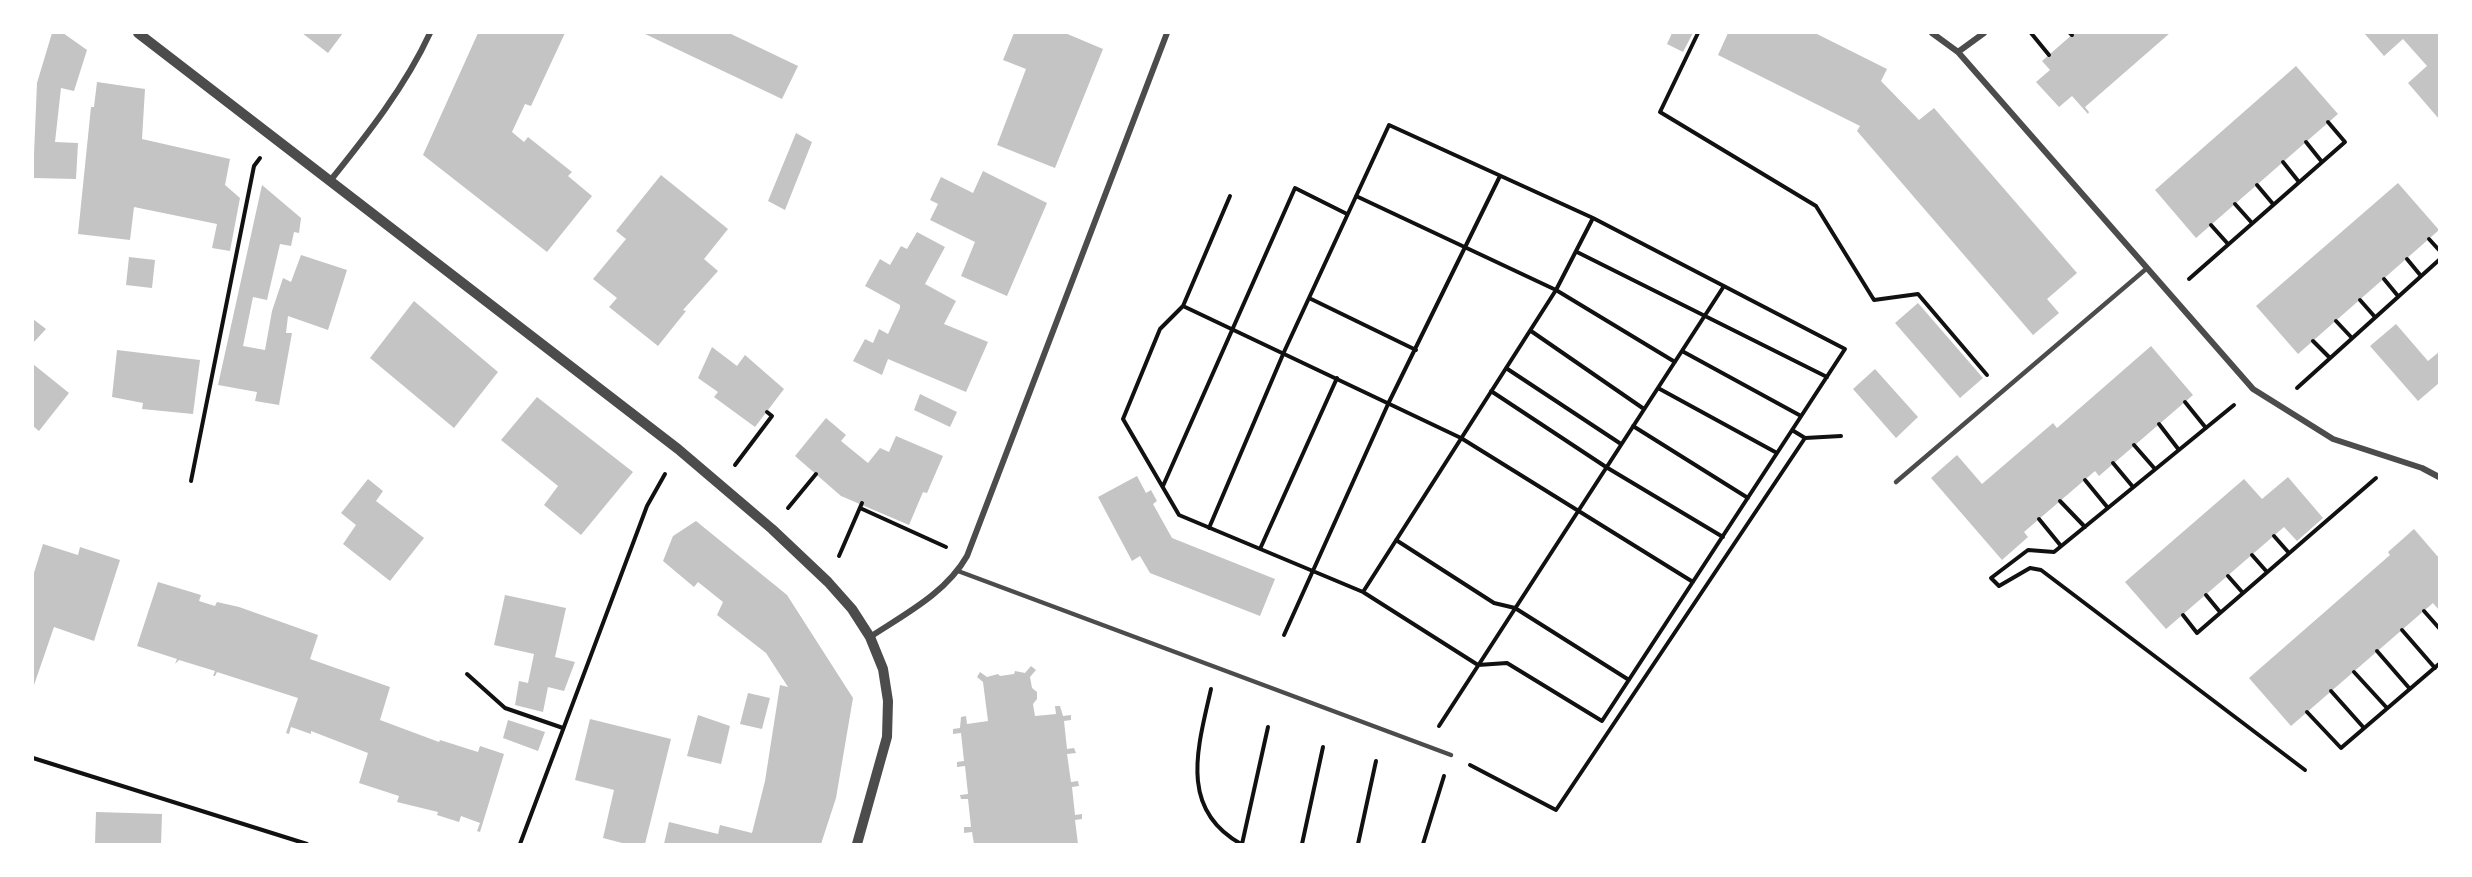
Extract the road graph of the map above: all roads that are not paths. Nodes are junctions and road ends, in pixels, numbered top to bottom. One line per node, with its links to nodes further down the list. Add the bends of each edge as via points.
1 (138, 33): 7 (street)
2 (430, 33): 7 (street, via 372,128)
3 (1167, 33): 11 (street)
4 (1932, 33): 6 (street)
5 (1984, 33): 6 (street)
6 (1958, 52): 8 (street)
7 (330, 181): 12 (street, via 721,484 828,582)
8 (2146, 269): 9 (street, via 2253,389 2333,439); 10 (lane)
9 (2439, 477)
10 (1896, 482)
11 (958, 571): 12 (street, via 934,594); 13 (lane)
12 (870, 637): 14 (street, via 883,669 888,701 887,737)
13 (1451, 755)
14 (857, 844)

